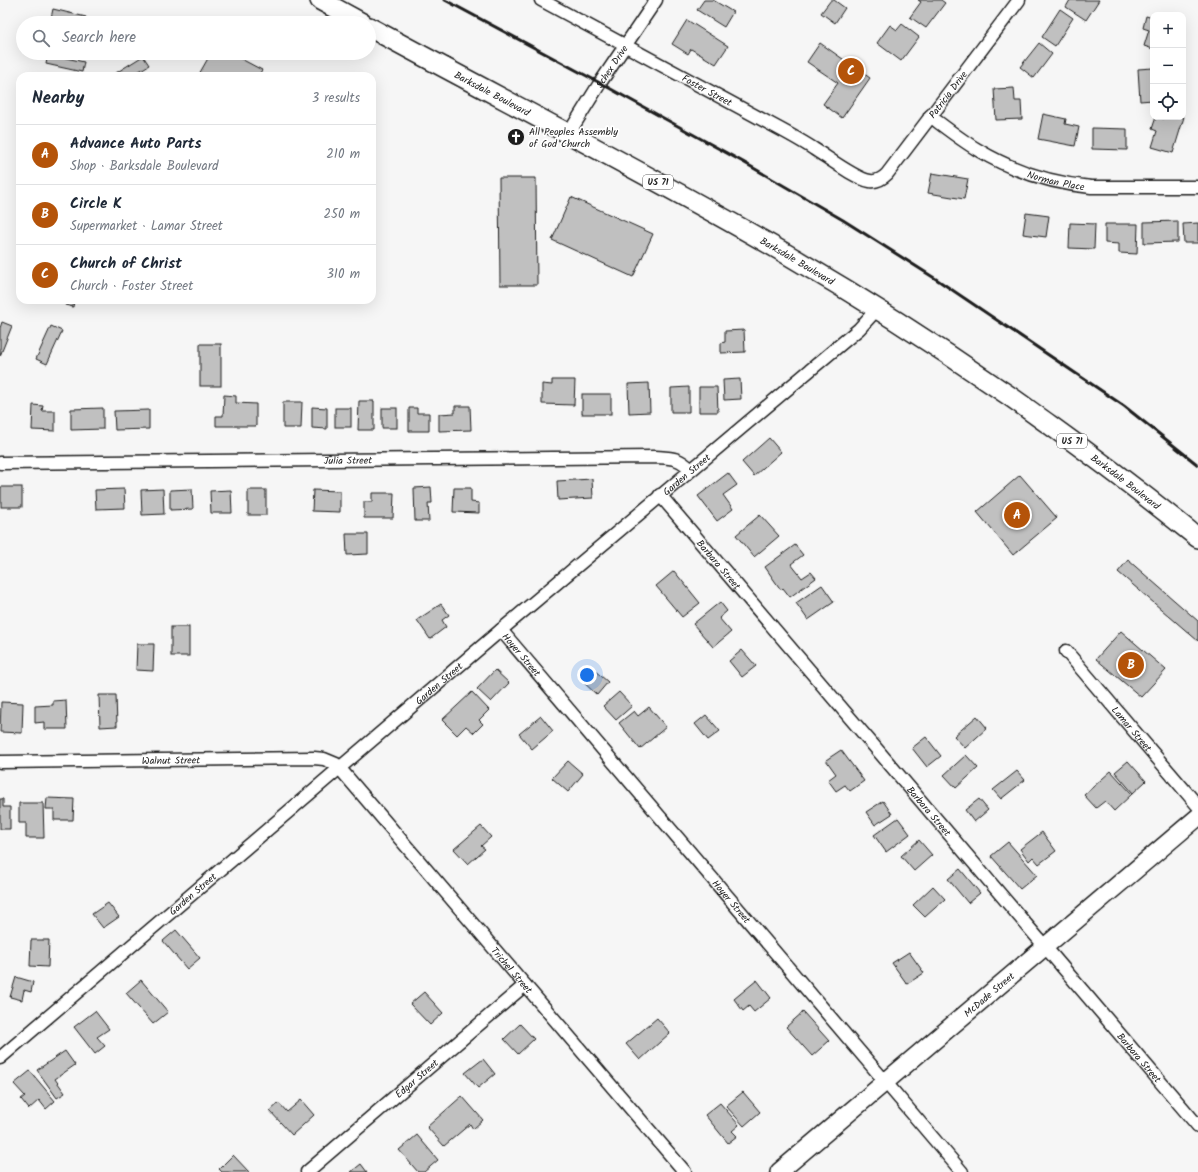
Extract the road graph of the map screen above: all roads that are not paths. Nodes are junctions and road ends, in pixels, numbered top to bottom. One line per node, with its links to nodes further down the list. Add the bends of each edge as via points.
1 (320, 0): 5 (main road)
2 (541, 0): 7 (street, Foster Street)
3 (656, 0): 7 (street, Schex Drive)
4 (1019, 0): 8 (street, Patricia Drive)
5 (349, 16)
6 (376, 31): 9 (main road, Barksdale Boulevard / US 71)
7 (625, 45): 9 (street, Schex Drive); 10 (street, Foster Street, via 807,144 854,175)
8 (930, 116): 10 (street, Patricia Drive, via 887,174 877,181); 11 (street, Norman Place, via 977,150 1010,167 1040,178 1091,187)
9 (569, 133): 12 (main road, Barksdale Boulevard / US 71, via 738,226)
10 (871, 181)
11 (1198, 186)
12 (877, 309): 14 (street, Garden Street, via 859,329); 16 (main road, Barksdale Boulevard / US 71, via 1004,392 1108,467)
13 (0, 463): 14 (street, Julia Street, via 655,457 679,460)
14 (691, 470): 15 (street, Garden Street)
15 (660, 495): 17 (street, Garden Street); 23 (street, Barbara Street)
16 (1198, 538)
17 (501, 630): 20 (street, Garden Street); 26 (street, Hoyer Street)
18 (1066, 651): 21 (street, Lamar Street)
19 (0, 762): 20 (street, Walnut Street, via 314,758)
20 (340, 767): 24 (street, Trichel Street); 25 (street, Garden Street)
21 (1198, 806)
22 (1198, 817): 23 (street, McDade Street)
23 (1045, 946): 26 (street, McDade Street); 27 (street, Barbara Street)
24 (525, 985): 28 (street, Edgar Street); 29 (street, Trichel Street)
25 (0, 1058)
26 (885, 1082): 30 (street, McDade Street); 31 (street, Hoyer Street)
27 (1198, 1126)
28 (306, 1172)
29 (685, 1172)
30 (779, 1172)
31 (962, 1172)

